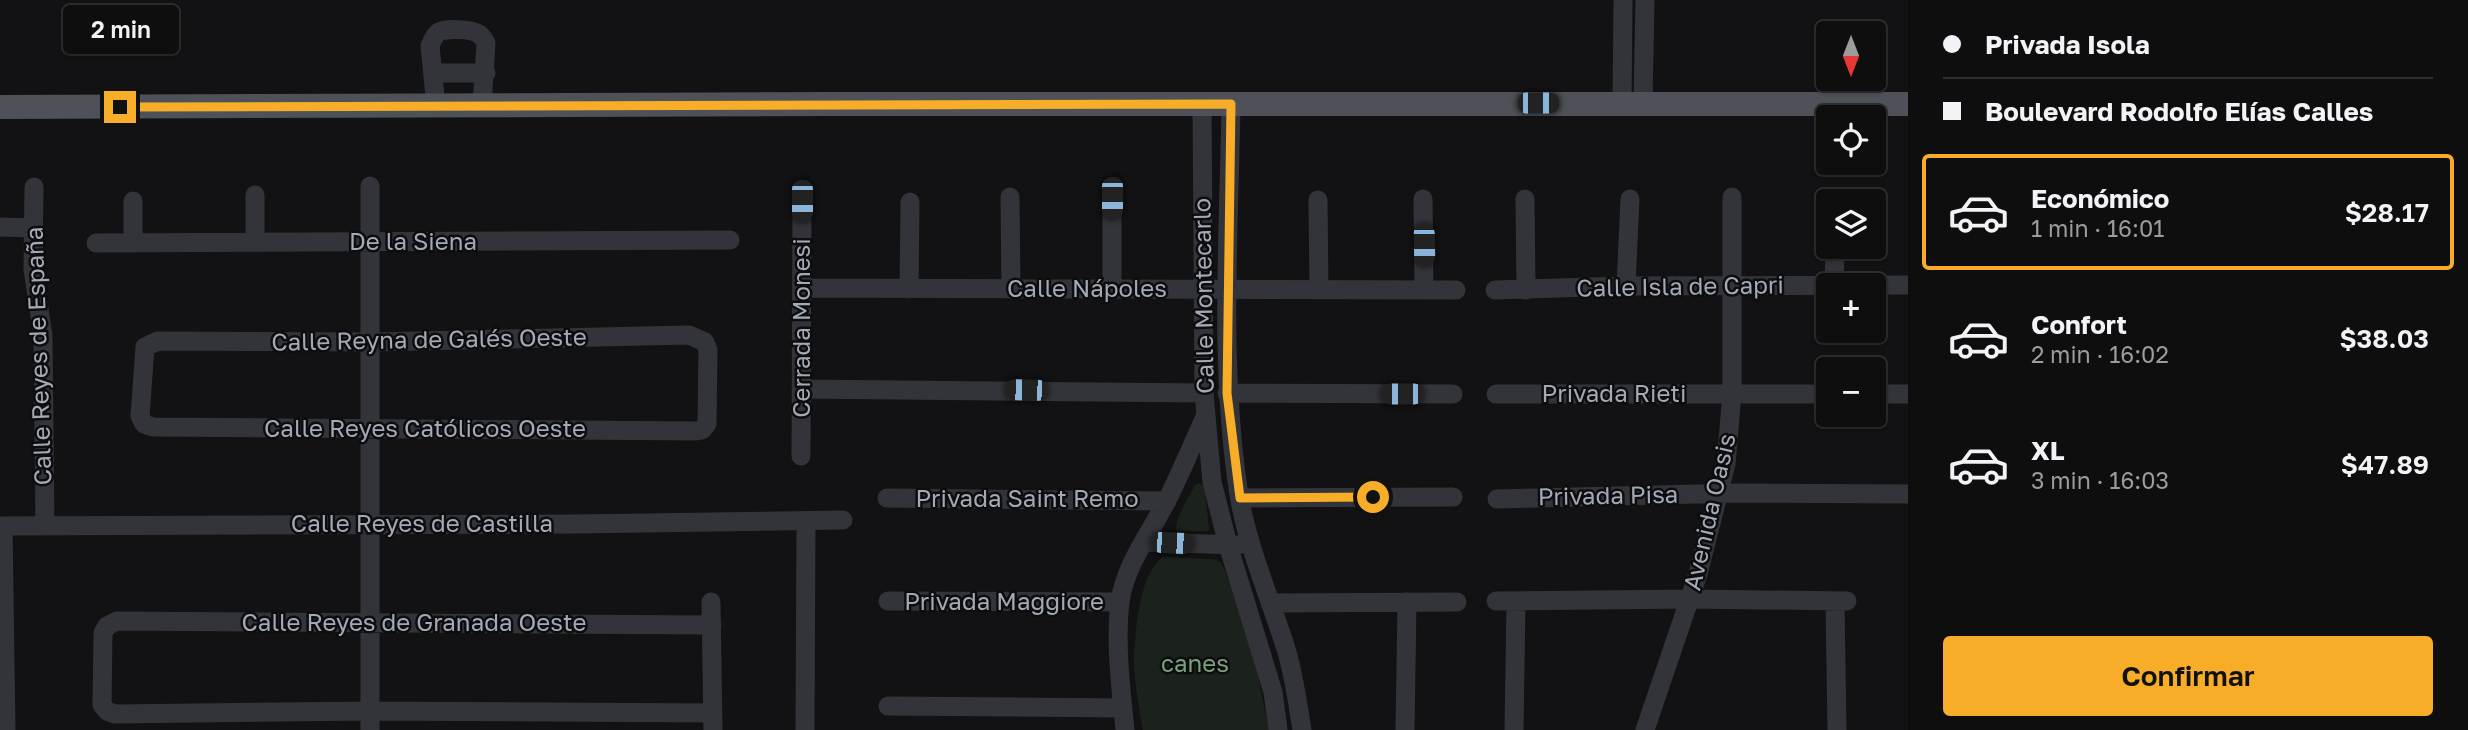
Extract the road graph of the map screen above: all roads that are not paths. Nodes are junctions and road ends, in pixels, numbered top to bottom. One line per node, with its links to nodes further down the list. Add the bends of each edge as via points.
1 (1623, 0): 5 (street)
2 (1645, 0): 5 (street)
3 (433, 73): 4 (street); 4 (street, via 430,46 434,37 446,31 481,35 486,43); 10 (street)
4 (486, 73): 9 (street)
5 (1632, 103): 7 (main road); 8 (main road)
6 (1202, 104): 7 (main road); 9 (main road); 41 (street, Calle Montecarlo)
7 (1231, 104): 47 (street, Calle Montecarlo)
8 (1908, 104)
9 (482, 105): 10 (main road)
10 (436, 106): 11 (main road)
11 (0, 107)
12 (370, 186): 30 (street)
13 (34, 187): 26 (street, Calle Reyes de España)
14 (255, 195): 29 (street)
15 (1010, 197): 39 (street)
16 (1732, 197): 36 (street, Avenida Oasis)
17 (1112, 198): 40 (street)
18 (1423, 199): 43 (street)
19 (1525, 199): 46 (street)
20 (1630, 199): 35 (street)
21 (1318, 200): 42 (street)
22 (133, 201): 28 (street)
23 (802, 201): 37 (street, Cerrada Monesi)
24 (910, 202): 38 (street)
25 (0, 227): 26 (street)
26 (32, 228): 73 (street, Calle Reyes de España, via 43,335)
27 (730, 240): 30 (street, De la Siena)
28 (133, 242): 29 (street, De la Siena); 31 (street, De la Siena)
29 (255, 242): 30 (street, De la Siena)
30 (371, 242): 48 (street)
31 (96, 243)
32 (1816, 285): 36 (street, Calle Isla de Capri)
33 (1886, 285): 34 (street, Calle Isla de Capri)
34 (1908, 285)
35 (1626, 286): 36 (street, Calle Isla de Capri); 46 (street, Calle Isla de Capri)
36 (1731, 286): 52 (street, Avenida Oasis)
37 (802, 288): 38 (street, Calle Nápoles); 49 (street, Cerrada Monesi)
38 (909, 289): 39 (street, Calle Nápoles)
39 (1011, 289): 40 (street, Calle Nápoles)
40 (1112, 290): 41 (street, Calle Nápoles)
41 (1203, 290): 47 (street, Calle Nápoles); 50 (street, Calle Montecarlo)
42 (1319, 290): 43 (street, Calle Nápoles); 47 (street, Calle Nápoles)
43 (1424, 290): 44 (street, Calle Nápoles)
44 (1456, 290)
45 (1495, 290): 46 (street, Calle Isla de Capri)
46 (1526, 290)
47 (1228, 291): 51 (street, Calle Montecarlo)
48 (371, 342): 59 (street, Calle Reyna de Galés Oeste, via 158,341 145,347 140,416 144,424); 60 (street); 61 (street, Calle Reyna de Galés Oeste, via 689,335 705,342 708,350 707,424)
49 (802, 389): 50 (street); 62 (street, Cerrada Monesi)
50 (1204, 393): 58 (street, Calle Montecarlo)
51 (1227, 393): 53 (street); 67 (street, Calle Montecarlo)
52 (1732, 393): 54 (street, Privada Rieti); 55 (street, Privada Rieti); 63 (street, Avenida Oasis, via 1729,444)
53 (1452, 394)
54 (1496, 394)
55 (1816, 394)
56 (1886, 394): 57 (street)
57 (1908, 394)
58 (1205, 416): 69 (street); 76 (street, Calle Montecarlo, via 1212,482)
59 (153, 427): 60 (street, Calle Reyes Católicos Oeste)
60 (372, 428): 61 (street, Calle Reyes Católicos Oeste); 72 (street)
61 (696, 431)
62 (801, 456)
63 (1719, 494): 64 (street, Privada Pisa); 68 (street, Privada Pisa); 78 (street, Avenida Oasis)
64 (1908, 494)
65 (1453, 497): 67 (street)
66 (887, 498): 69 (street, Privada Saint Remo)
67 (1240, 498): 77 (street, Calle Montecarlo)
68 (1497, 499)
69 (1167, 500): 75 (street)
70 (843, 520): 71 (street, Calle Reyes de Castilla)
71 (806, 522): 72 (street, Calle Reyes de Castilla); 92 (street)
72 (369, 524): 73 (street, Calle Reyes de Castilla); 85 (street)
73 (45, 525): 74 (street, Calle Reyes de Castilla)
74 (1, 526): 91 (street)
75 (1144, 542): 76 (street); 81 (street)
76 (1228, 545): 77 (street); 94 (street, Calle Montecarlo, via 1273,692)
77 (1252, 545): 84 (street, Calle Montecarlo)
78 (1690, 599): 97 (street, via 1506,601); 98 (street, Avenida Oasis); 99 (street, via 1841,601)
79 (888, 601): 81 (street, Privada Maggiore)
80 (711, 602): 86 (street)
81 (1120, 602): 88 (street)
82 (1407, 602): 83 (street); 84 (street); 96 (street)
83 (1457, 602)
84 (1270, 603): 95 (street, Calle Montecarlo, via 1287,653)
85 (369, 623): 86 (street, Calle Reyes de Granada Oeste); 89 (street); 89 (street, Calle Reyes de Granada Oeste, via 117,621 103,634 102,705 115,714)
86 (712, 625): 90 (street)
87 (888, 706): 88 (street)
88 (1123, 708): 93 (street)
89 (370, 721): 90 (street)
90 (713, 721)
91 (6, 730)
92 (806, 730)
93 (1125, 730)
94 (1279, 730)
95 (1302, 730)
96 (1405, 730)
97 (1514, 730)
98 (1645, 730)
99 (1837, 730)

